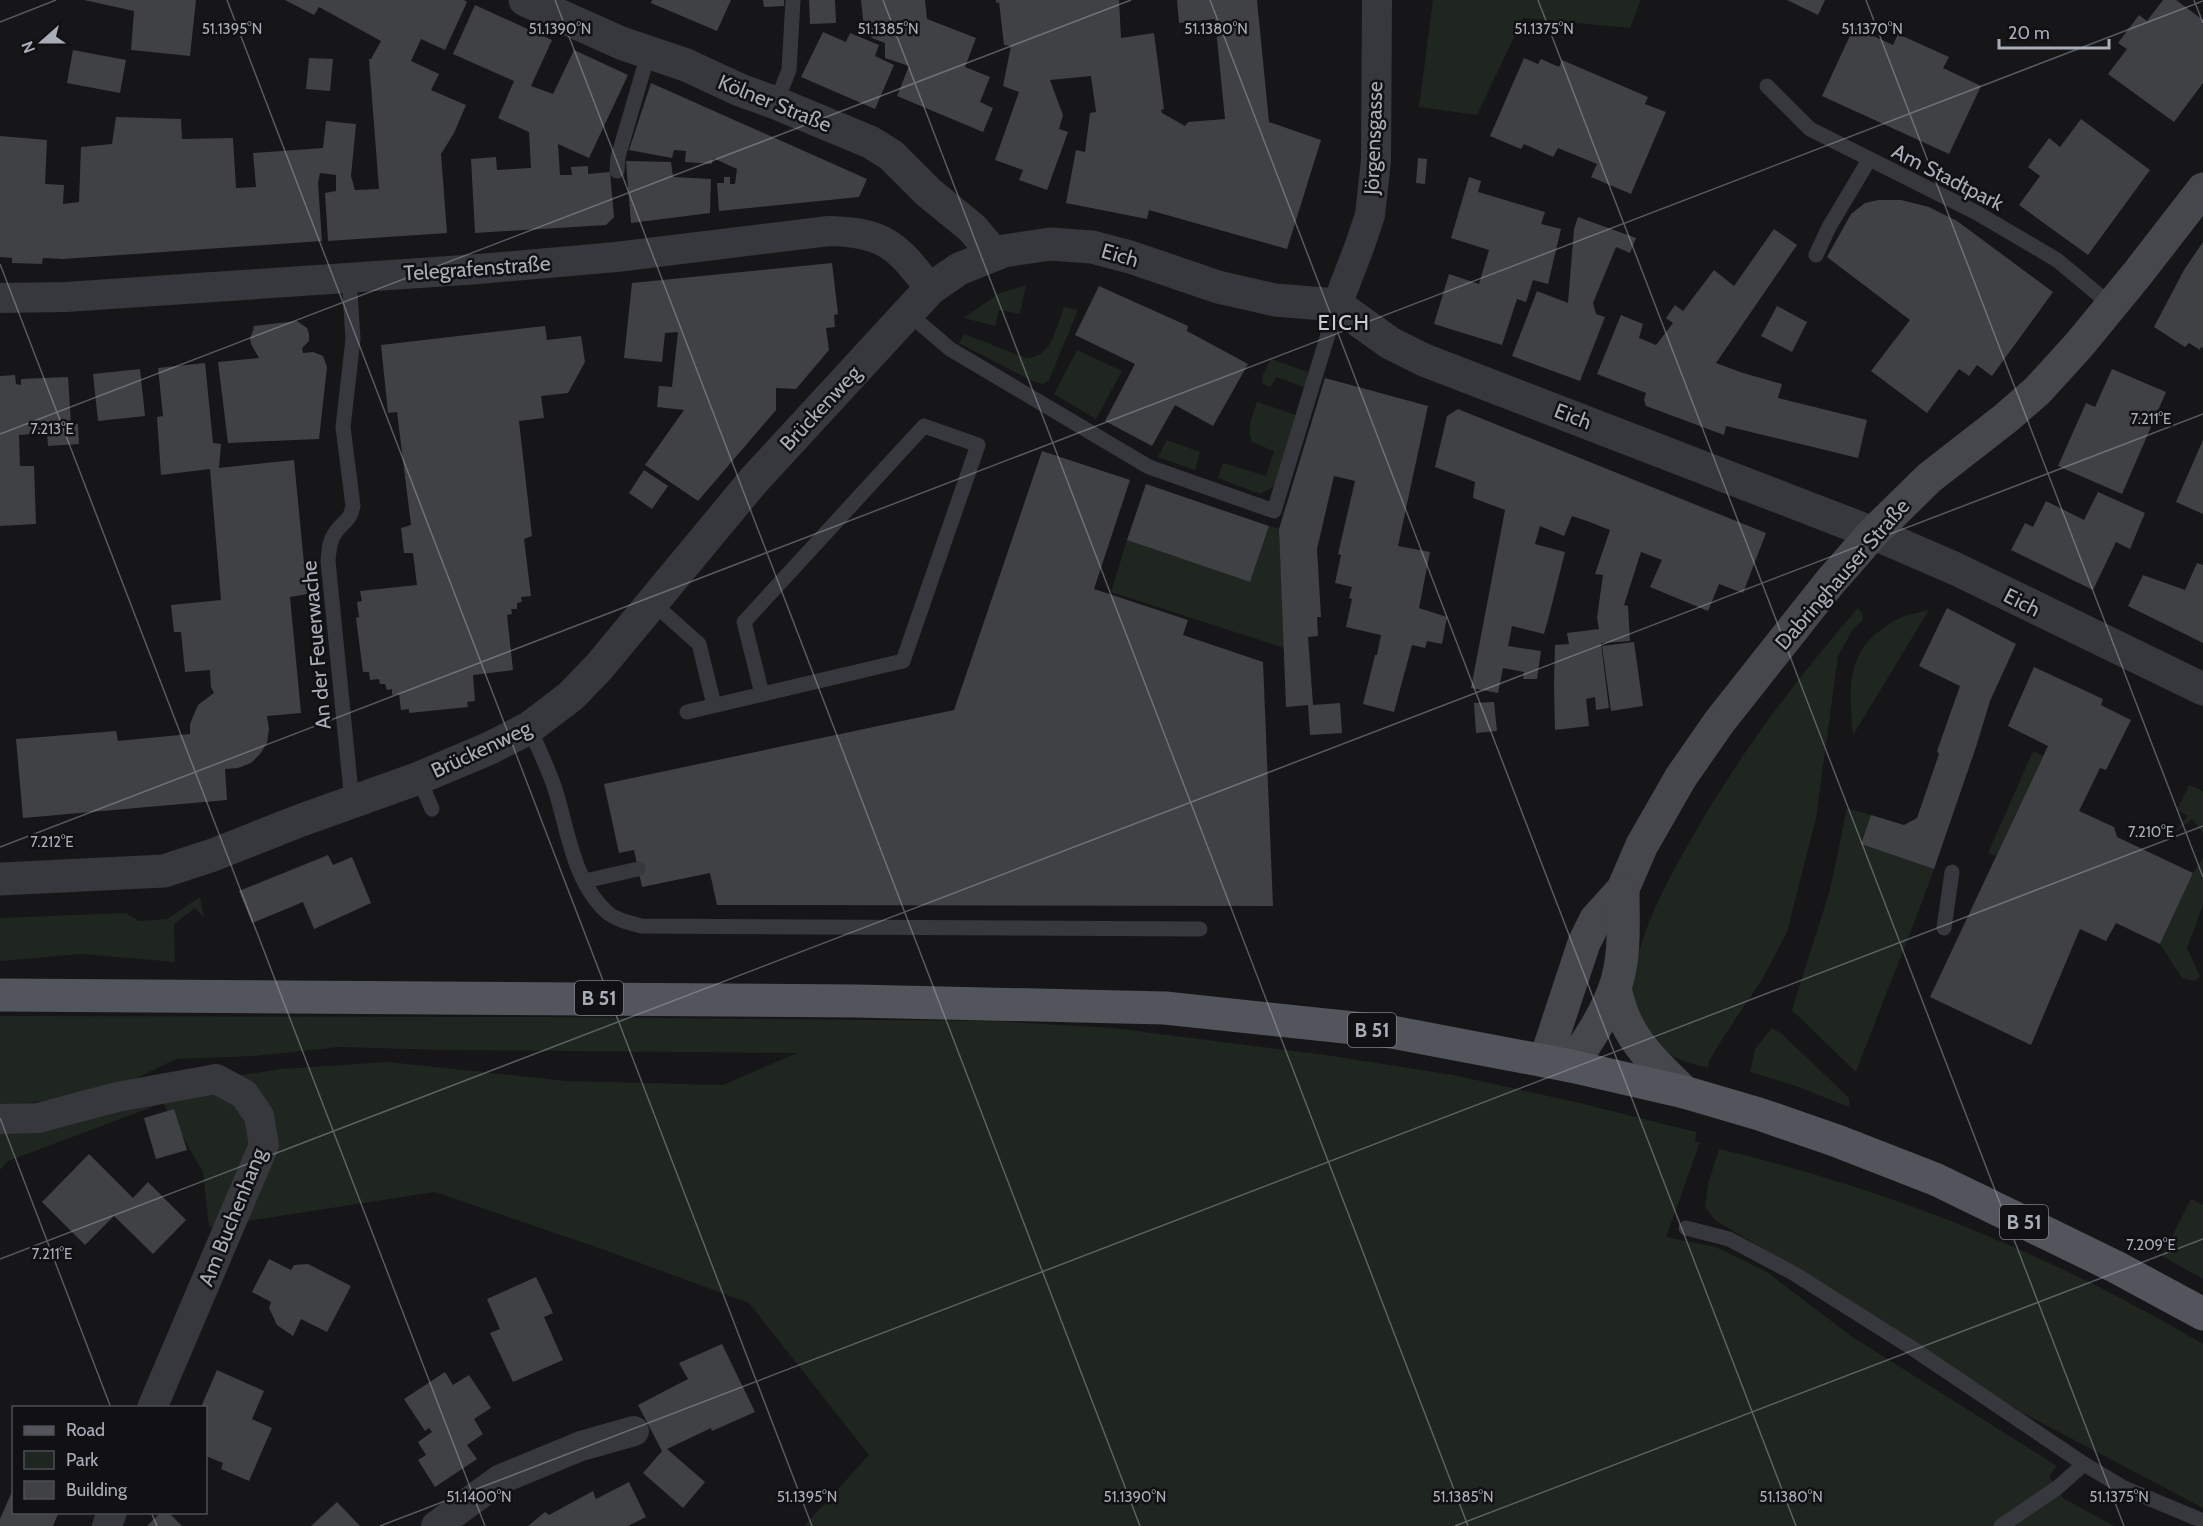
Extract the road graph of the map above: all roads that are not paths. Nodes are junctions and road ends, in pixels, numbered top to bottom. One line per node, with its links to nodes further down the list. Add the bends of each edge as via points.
1 (525, 0): 4 (street, Kölner Straße, via 621,43)
2 (793, 0): 6 (lane, via 789,70)
3 (1377, 0): 15 (street, Jörgensgasse, via 1376,160 1370,215)
4 (649, 51): 6 (street, Kölner Straße); 8 (lane)
5 (1767, 86): 7 (lane, Am Stadtpark, via 1810,129)
6 (776, 103): 10 (street, Kölner Straße, via 891,154 928,192 972,228)
7 (1869, 160): 11 (lane); 16 (lane, Am Stadtpark, via 1977,213 2057,260)
8 (617, 171)
9 (2203, 189): 16 (main road, Dabringhauser Straße)
10 (994, 254): 13 (street, Eich, via 959,269); 15 (street, Eich, via 1050,243 1092,247 1218,287 1275,300)
11 (1815, 255)
12 (349, 277): 13 (street, Telegrafenstraße, via 616,257 829,231 876,237 896,249); 14 (street, Telegrafenstraße); 26 (lane, An der Feuerwache, via 353,339 343,427 353,506 351,517 335,533 329,546 328,561)
13 (930, 289): 17 (street, Brückenweg)
14 (0, 298)
15 (1337, 306): 17 (lane, via 1274,511 1149,468 950,349); 18 (street, Eich, via 1390,343 1424,360)
16 (2112, 306): 18 (main road, Dabringhauser Straße, via 2037,390 1929,478)
17 (908, 313): 19 (street, Brückenweg, via 754,480)
18 (1873, 533): 20 (street, Eich); 32 (main road, Dabringhauser Straße, via 1720,721 1642,844)
19 (653, 603): 22 (lane, via 699,644); 24 (street, Brückenweg, via 571,696)
20 (2203, 689)
21 (762, 694): 21 (lane, via 903,661 978,445 924,426 744,622); 22 (lane)
22 (714, 705): 23 (lane)
23 (687, 712)
24 (529, 728): 25 (street, Brückenweg); 31 (lane, via 545,761 568,843)
25 (419, 778): 26 (street, Brückenweg); 27 (lane)
26 (352, 802): 30 (street, Brückenweg, via 164,871)
27 (432, 809)
28 (638, 869): 31 (lane)
29 (1952, 872): 33 (lane)
30 (0, 879)
31 (585, 881): 34 (lane, via 609,913 642,926)
32 (1623, 889): 35 (main road, Dabringhauser Straße, via 1623,949); 37 (main road, Dabringhauser Straße, via 1596,919 1584,944)
33 (1944, 928)
34 (1200, 930)
35 (1615, 988): 37 (main road, Dabringhauser Straße, via 1599,1022); 38 (main road, via 1624,1019 1645,1053)
36 (0, 995): 37 (main road, B 51, via 752,1000 1165,1008 1392,1032)
37 (1558, 1064): 38 (main road, B 51)
38 (1695, 1096): 41 (main road, B 51, via 1840,1142 1935,1179)
39 (0, 1119): 42 (street, Am Buchenhang, via 38,1118 117,1097 216,1079 244,1094 259,1116 264,1145)
40 (1686, 1228): 44 (lane, via 1729,1239 1793,1273)
41 (2203, 1314)
42 (152, 1406)
43 (634, 1431): 46 (street, via 581,1446 501,1479)
44 (2084, 1464): 45 (lane, via 2124,1488); 47 (lane, via 2057,1488)
45 (2203, 1521)
46 (435, 1526)
47 (2001, 1526)

